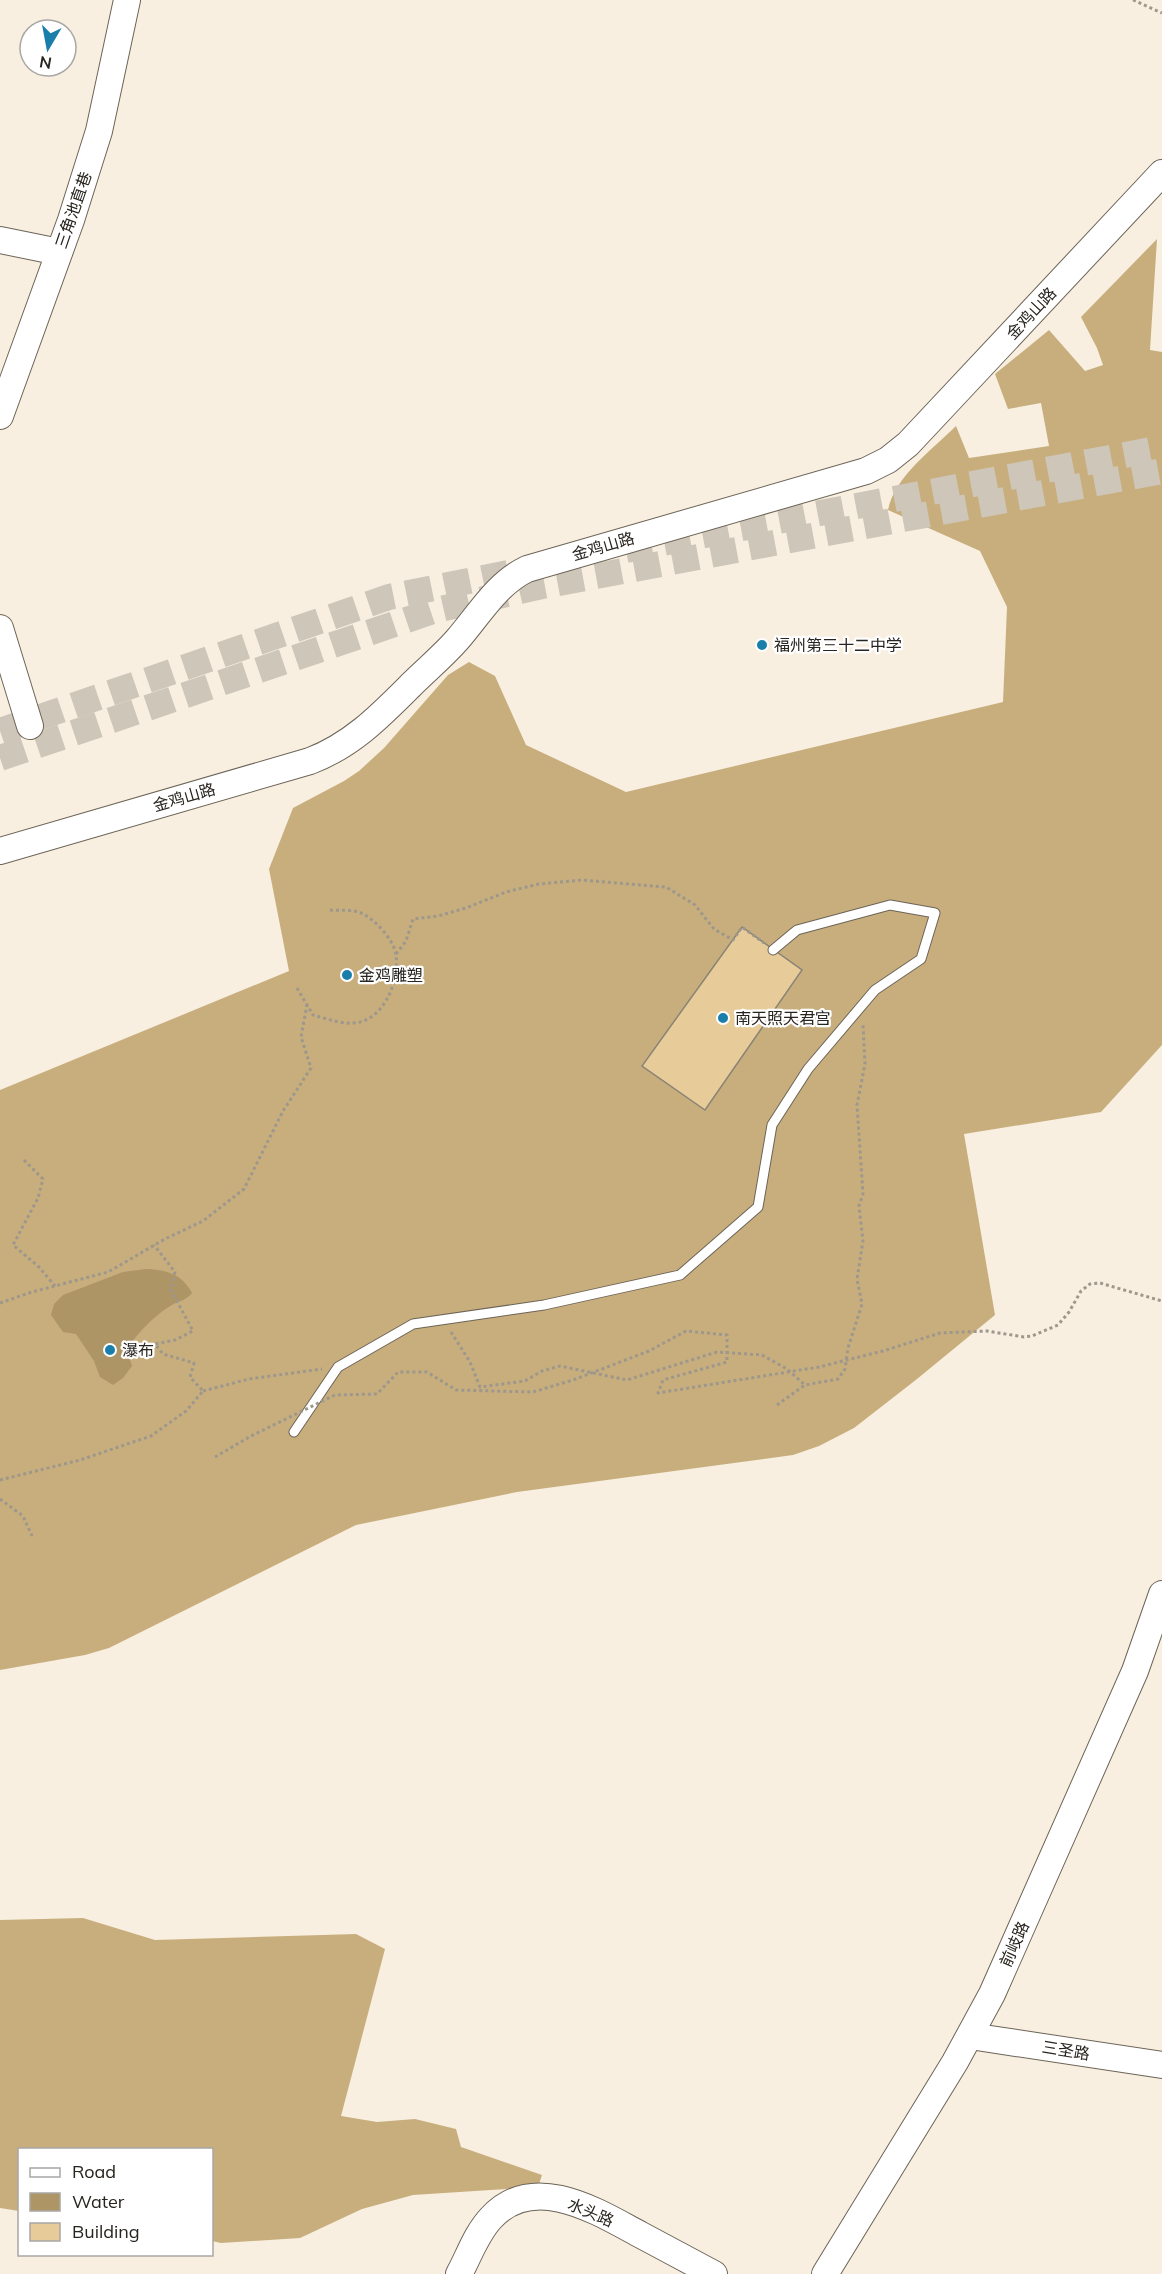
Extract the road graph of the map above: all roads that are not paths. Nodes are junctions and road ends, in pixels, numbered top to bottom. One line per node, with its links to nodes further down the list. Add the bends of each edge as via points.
1 (125, 4): 4 (street, 三角池直巷, via 99,130)
2 (1162, 173): 8 (street, 金鸡山路, via 908,444 888,460 866,471 527,569 510,578 456,641 375,721 338,749 310,761)
3 (0, 240): 4 (street)
4 (59, 252): 5 (street, 三角池直巷)
5 (0, 416)
6 (0, 628): 7 (street)
7 (30, 726)
8 (0, 851)
9 (773, 950): 10 (lane, via 797,930 890,905 934,913 921,958 875,990 808,1069 772,1125 758,1207 680,1275 544,1305 413,1324 338,1367)
10 (294, 1432)
11 (1162, 1594): 12 (street, 前岐路, via 1131,1682)
12 (973, 2029): 13 (street, 三圣路); 14 (street, 三圣路); 17 (street, 前岐路)
13 (1162, 2050)
14 (1162, 2065)
15 (459, 2274): 16 (street, 水头路, via 490,2219 517,2201 546,2197 597,2211)
16 (714, 2274)
17 (825, 2274)

